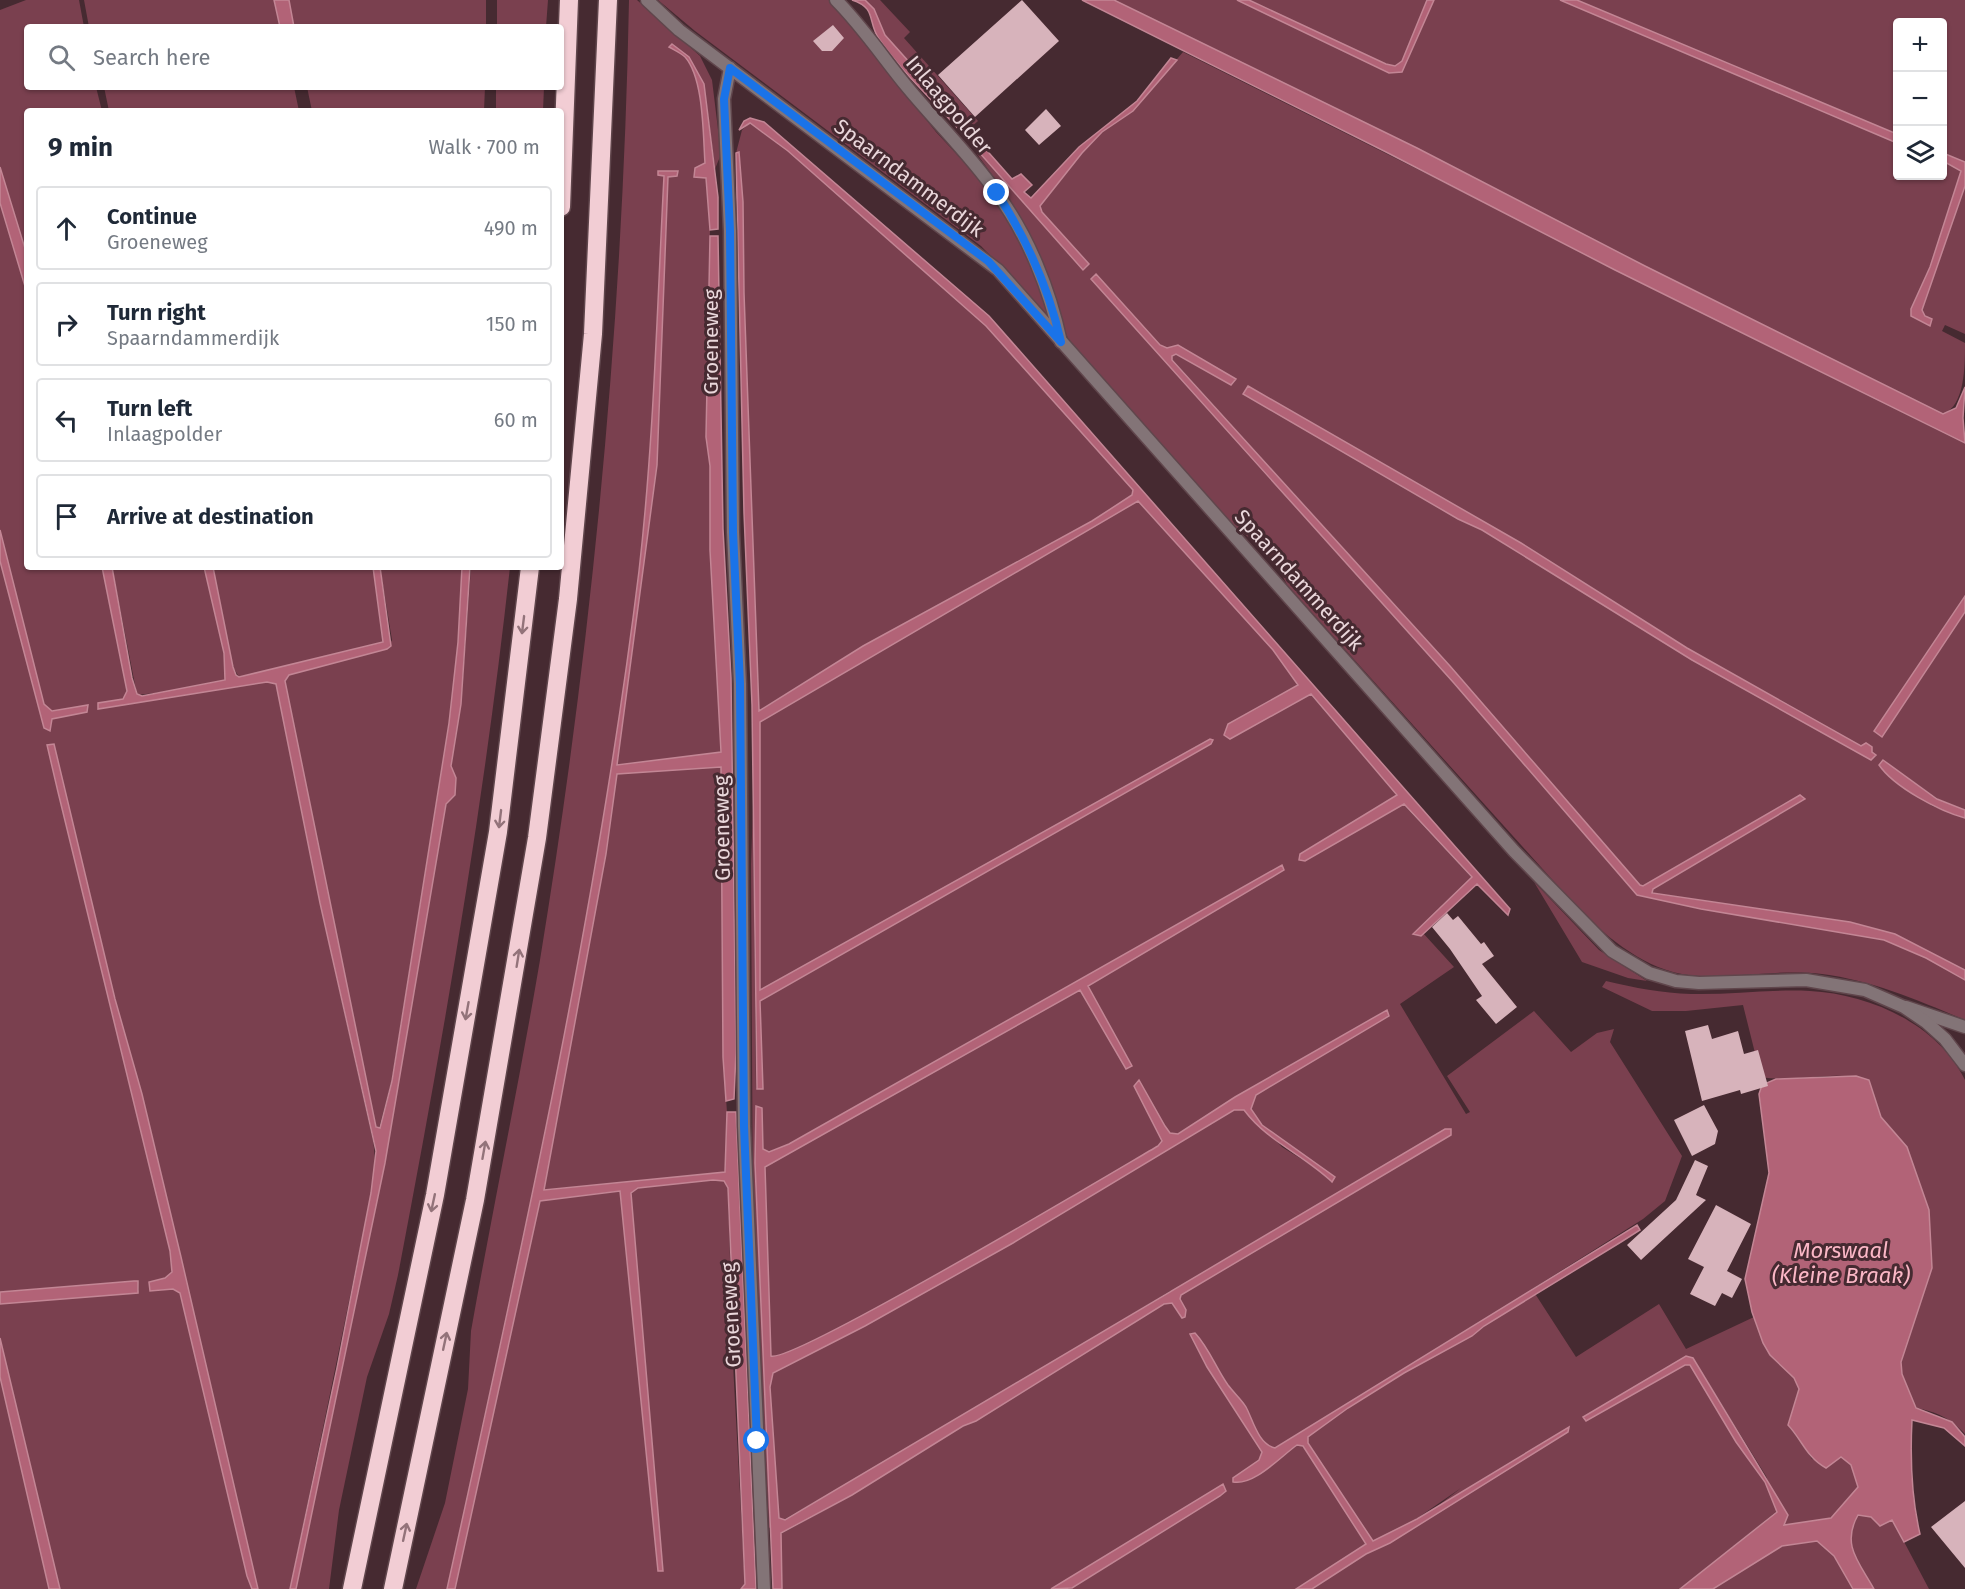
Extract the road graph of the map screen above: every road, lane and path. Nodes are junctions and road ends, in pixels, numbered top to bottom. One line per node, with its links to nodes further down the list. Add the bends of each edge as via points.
1 (569, 0): 6 (highway)
2 (608, 0): 13 (highway, one-way to 2, via 475,1200 537,838 568,599 593,334)
3 (647, 0): 5 (street, Spaarndammerdijk)
4 (836, 0): 7 (street, Inlaagpolder, via 997,193 1030,252)
5 (730, 68): 7 (street, Spaarndammerdijk, via 988,261); 14 (street, Groeneweg, via 724,99 740,684 744,1126)
6 (564, 129)
7 (1061, 342): 9 (street, Spaarndammerdijk, via 1506,842 1612,951 1649,973 1676,981 1822,981 1865,990)
8 (530, 570): 12 (highway, one-way to 12, via 498,832 439,1172)
9 (1904, 1007): 10 (street); 11 (street, Spaarndammerdijk, via 1935,1029)
10 (1965, 1027)
11 (1965, 1065)
12 (352, 1589)
13 (393, 1589)
14 (764, 1589)

